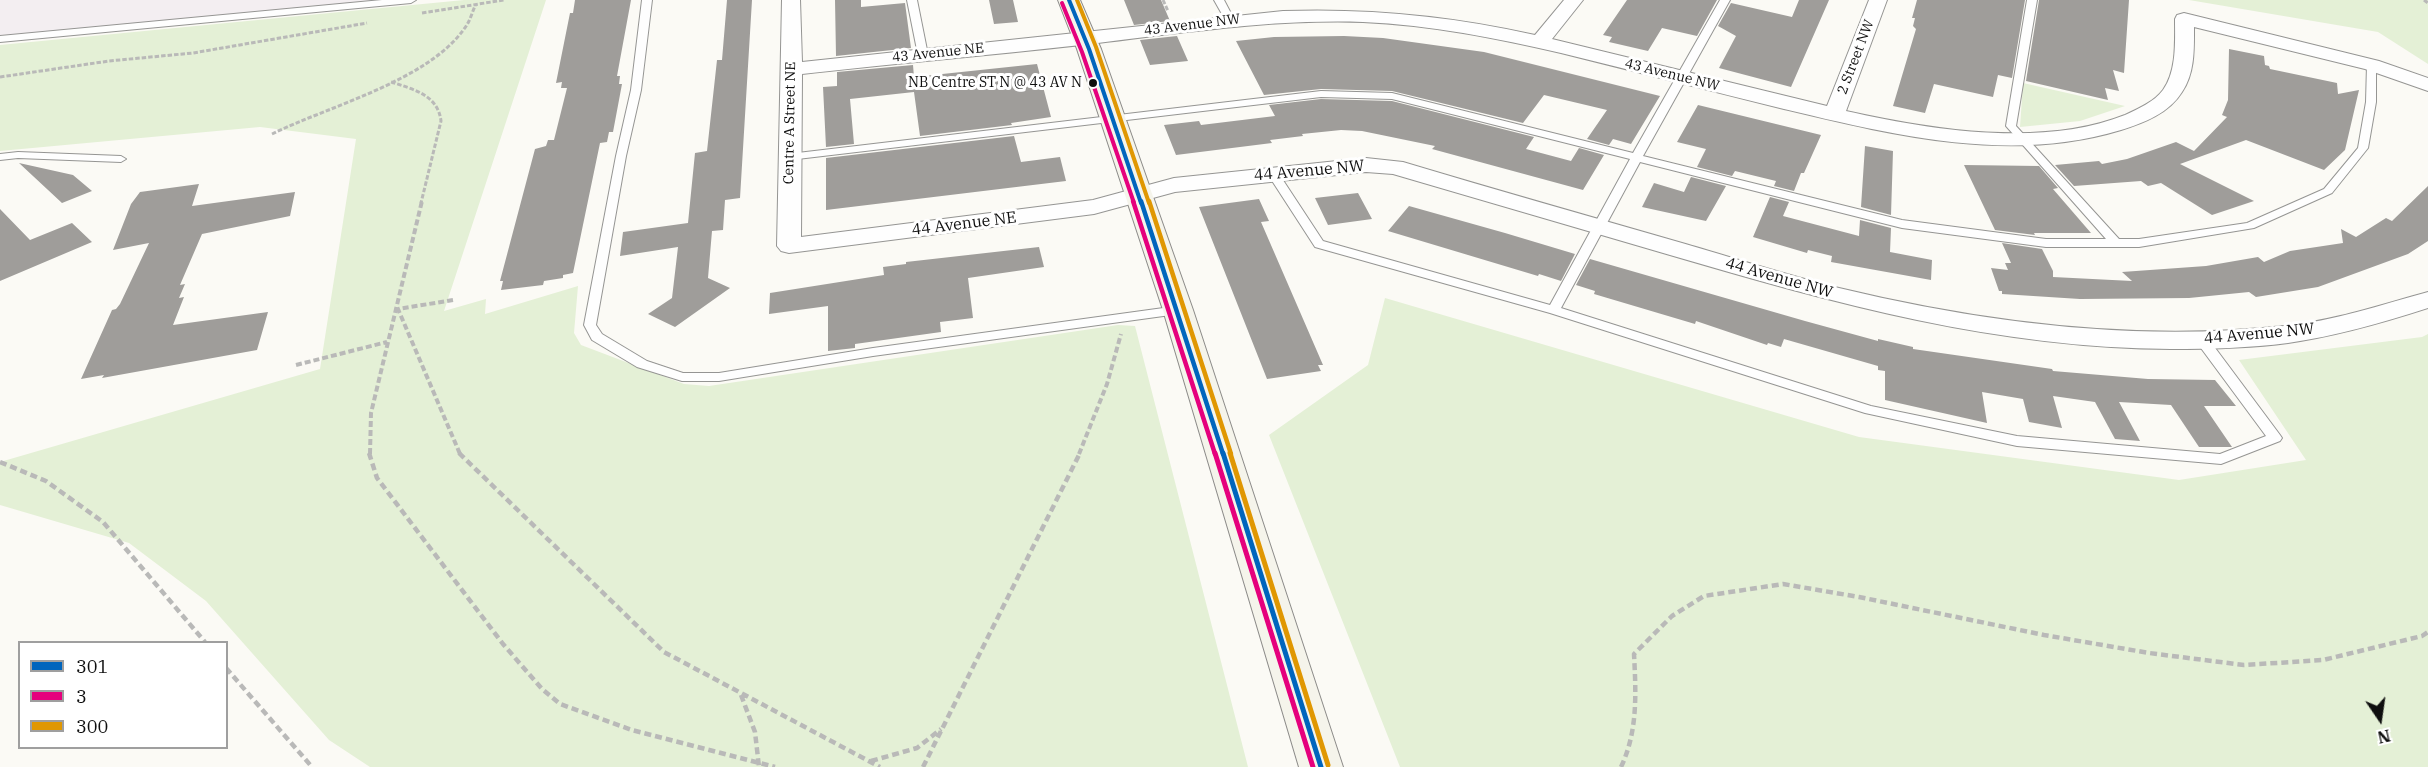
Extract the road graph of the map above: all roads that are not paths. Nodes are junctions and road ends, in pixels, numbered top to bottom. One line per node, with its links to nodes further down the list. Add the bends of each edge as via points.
1 (411, 0): 13 (lane)
2 (647, 0): 33 (lane, via 636,90 590,325 597,337 642,364 682,376 719,377)
3 (791, 0): 17 (street, Centre A Street NE)
4 (912, 0): 15 (lane)
5 (1069, 0): 12 (main road)
6 (1219, 0): 11 (lane)
7 (1574, 0): 14 (street)
8 (1725, 0): 18 (lane)
9 (1878, 0): 20 (street, 2 Street NW)
10 (2032, 0): 22 (lane, via 2011,126)
11 (1230, 21): 12 (street, 43 Avenue NW); 14 (street, 43 Avenue NW, via 1317,15 1393,18 1459,25)
12 (1085, 38): 15 (street, 43 Avenue NE); 21 (main road)
13 (0, 39)
14 (1539, 43): 18 (street, 43 Avenue NW)
15 (923, 55): 17 (street, 43 Avenue NE)
16 (2372, 65): 19 (street); 22 (street, 43 Avenue NW, via 2184,19 2177,86 2158,105 2109,127); 30 (lane, via 2363,148 2328,191 2250,226)
17 (792, 69): 25 (street, Centre A Street NE)
18 (1680, 77): 20 (street, 43 Avenue NW); 23 (lane)
19 (2428, 85)
20 (1834, 114): 22 (street, 43 Avenue NW, via 1945,135)
21 (1113, 117): 23 (lane, via 1321,94 1392,96); 25 (lane); 28 (main road)
22 (2021, 139): 30 (lane)
23 (1637, 156): 29 (lane); 30 (lane, via 1902,224 2046,243)
24 (0, 157): 26 (lane)
25 (789, 157): 31 (street, Centre A Street NE)
26 (120, 159)
27 (1273, 173): 28 (street, 44 Avenue NW, via 1174,185); 29 (street, 44 Avenue NW, via 1366,165 1395,167); 34 (lane, via 1319,244)
28 (1138, 196): 31 (street, 44 Avenue NE, via 1094,207); 33 (main road)
29 (1599, 227): 34 (lane); 35 (street, 44 Avenue NW, via 1838,295 1938,317 2083,336)
30 (2116, 243)
31 (789, 246)
32 (2428, 300): 35 (street, 44 Avenue NW, via 2338,326)
33 (1178, 310): 36 (main road)
34 (1554, 310): 35 (lane, via 1869,410 2017,441 2221,459 2275,438)
35 (2202, 340)
36 (1321, 767)

